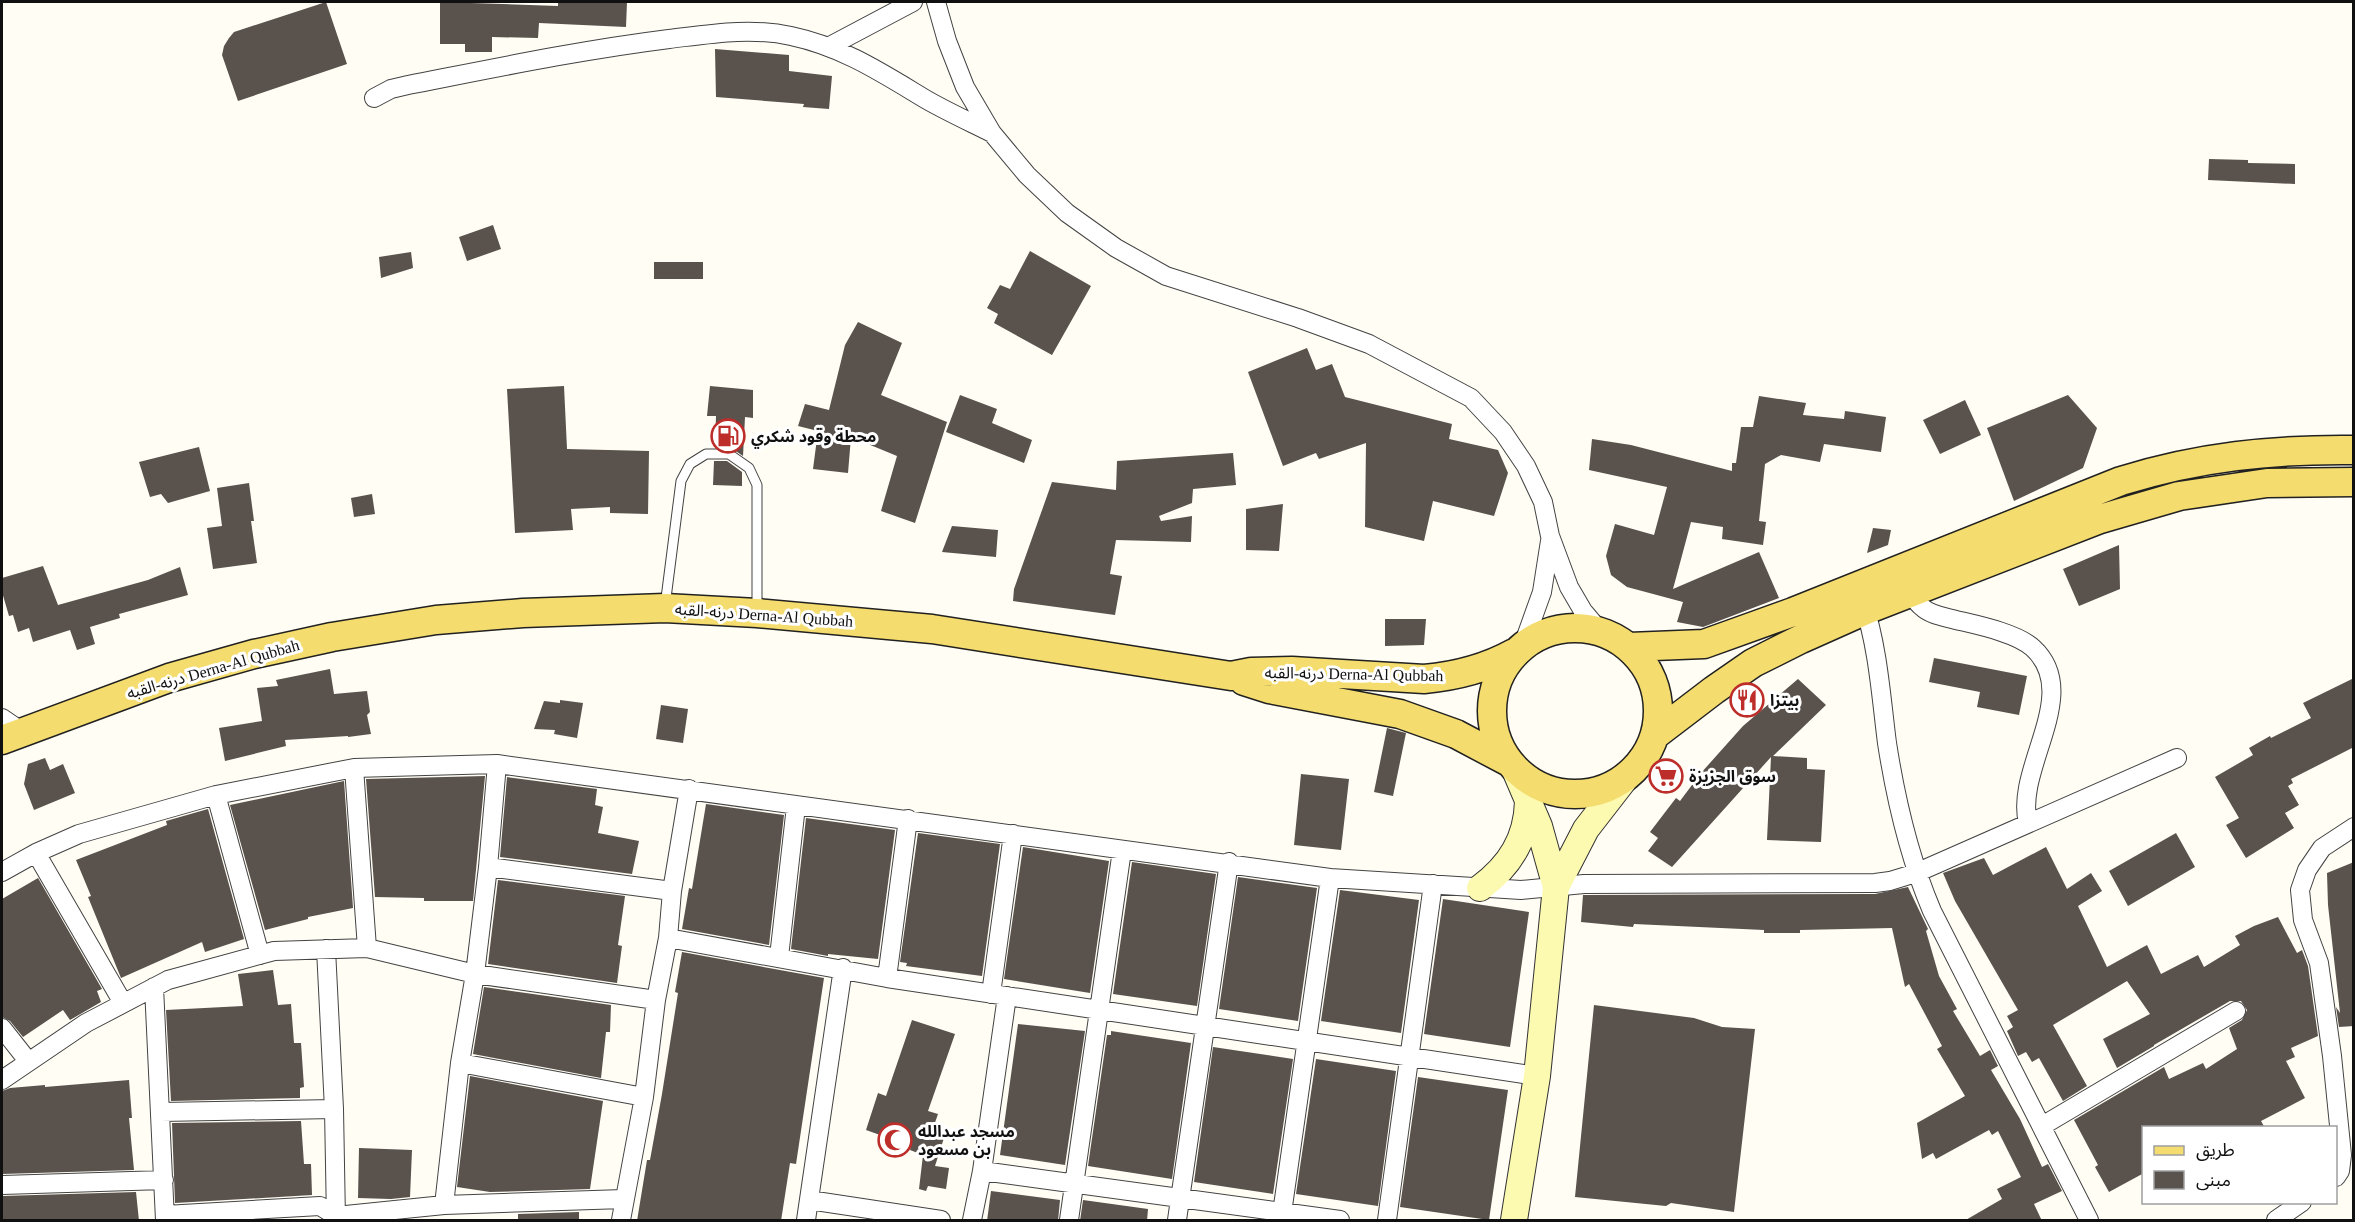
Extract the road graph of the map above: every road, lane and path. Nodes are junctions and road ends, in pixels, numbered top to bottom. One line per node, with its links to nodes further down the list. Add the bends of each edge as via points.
1 (913, 2): 3 (street)
2 (936, 2): 5 (street, via 965,87)
3 (828, 47): 4 (street, via 790,36 738,31 556,57 399,87); 5 (street, via 866,62 927,100)
4 (374, 98)
5 (992, 133): 8 (street, via 1066,213 1166,276 1369,344 1471,399 1503,432 1526,466 1543,502)
6 (2354, 450): 10 (main road, via 2249,453 2147,473 2121,481)
7 (2354, 482): 9 (main road, via 2267,483 2180,496 2100,519)
8 (1550, 536): 13 (street, via 1569,587); 15 (street, via 1542,592)
9 (1910, 593): 10 (main road); 29 (street, via 1922,608 2016,638 2045,661 2052,682 2051,704 2026,797)
10 (1862, 598): 14 (main road, via 1704,644); 18 (main road, via 1753,663); 37 (street, via 1880,685 1894,785)
11 (665, 608): 12 (main road, درنه-القبه Derna-Al Qubbah); 12 (lane, via 681,481 690,464 706,454 729,454 749,468 757,485); 17 (main road, درنه-القبه Derna-Al Qubbah, via 436,620 332,637 169,678)
12 (757, 613): 16 (main road, درنه-القبه Derna-Al Qubbah, via 932,630)
13 (1600, 632): 14 (main road); 15 (main road, via 1581,627 1560,628 1540,634)
14 (1629, 647): 18 (main road, via 1653,682 1658,704)
15 (1519, 649): 16 (main road, درنه-القبه Derna-Al Qubbah, via 1480,669 1443,677 1415,679 1282,671); 21 (main road, via 1502,669 1491,706 1498,745)
16 (1231, 676): 21 (main road, via 1269,689 1400,714 1456,734)
17 (8, 730)
18 (1656, 735): 23 (main road, via 1639,765)
19 (2177, 758): 29 (street)
20 (497, 764): 22 (street); 24 (street); 35 (street)
21 (1511, 765): 23 (main road, via 1531,782 1568,795 1606,789); 26 (main road)
22 (354, 768): 25 (street); 44 (street)
23 (1624, 780): 40 (main road, via 1586,829)
24 (689, 789): 27 (street); 42 (street)
25 (216, 795): 33 (street, via 80,834); 46 (street)
26 (1528, 798): 40 (main road); 41 (main road, via 1525,826 1514,854)
27 (796, 806): 28 (street); 47 (street)
28 (908, 819): 31 (street); 50 (street)
29 (2028, 824): 37 (street)
30 (2354, 827): 70 (street, via 2322,848 2307,870 2300,890 2303,920 2319,963 2332,1056 2342,1155)
31 (1012, 834): 32 (street); 52 (street)
32 (1122, 850): 34 (street); 55 (street)
33 (36, 854): 36 (street); 54 (street)
34 (1229, 862): 38 (street); 57 (street)
35 (488, 867): 42 (street); 49 (street)
36 (2, 872)
37 (1916, 873): 40 (street, via 1875,883); 68 (street)
38 (1330, 878): 39 (street); 59 (street)
39 (1433, 884): 41 (street); 60 (street)
40 (1556, 886): 41 (street, via 1521,890); 63 (main road)
41 (1480, 888)
42 (672, 891): 43 (street)
43 (668, 938): 47 (street); 53 (street)
44 (367, 948): 45 (street); 49 (street)
45 (326, 949): 46 (street); 66 (street)
46 (260, 955): 51 (street)
47 (779, 957): 48 (street)
48 (843, 968): 50 (street); 76 (street)
49 (475, 974): 53 (street); 62 (street)
50 (887, 978): 52 (street)
51 (154, 987): 54 (street); 67 (street)
52 (999, 995): 55 (street); 69 (street)
53 (656, 1000): 65 (street)
54 (123, 1003): 61 (street)
55 (1098, 1010): 57 (street); 72 (street)
56 (2236, 1011): 68 (street)
57 (1205, 1026): 59 (street); 74 (street)
58 (2, 1028): 61 (street)
59 (1306, 1041): 60 (street); 79 (street)
60 (1410, 1057): 63 (street); 89 (street)
61 (28, 1061): 64 (street)
62 (460, 1064): 65 (street); 78 (street)
63 (1538, 1076): 90 (main road)
64 (2, 1080)
65 (644, 1097): 75 (street)
66 (334, 1109): 67 (street); 81 (street)
67 (161, 1112): 71 (street)
68 (2042, 1126): 91 (street)
69 (982, 1172): 72 (street); 85 (street)
70 (2337, 1176)
71 (164, 1180): 73 (street); 80 (street)
72 (1074, 1184): 74 (street); 86 (street)
73 (2, 1185)
74 (1180, 1198): 79 (street); 87 (street)
75 (624, 1199): 78 (street); 82 (street)
76 (809, 1200): 83 (street); 84 (street)
77 (2301, 1204): 92 (street)
78 (444, 1205): 81 (street)
79 (1281, 1216): 88 (street)
80 (165, 1218): 81 (street, via 320,1206)
81 (336, 1218)
82 (621, 1221)
83 (806, 1221)
84 (942, 1221)
85 (972, 1221)
86 (1069, 1221)
87 (1177, 1221)
88 (1340, 1221)
89 (1387, 1221)
90 (1514, 1221)
91 (2089, 1221)
92 (2276, 1221)

